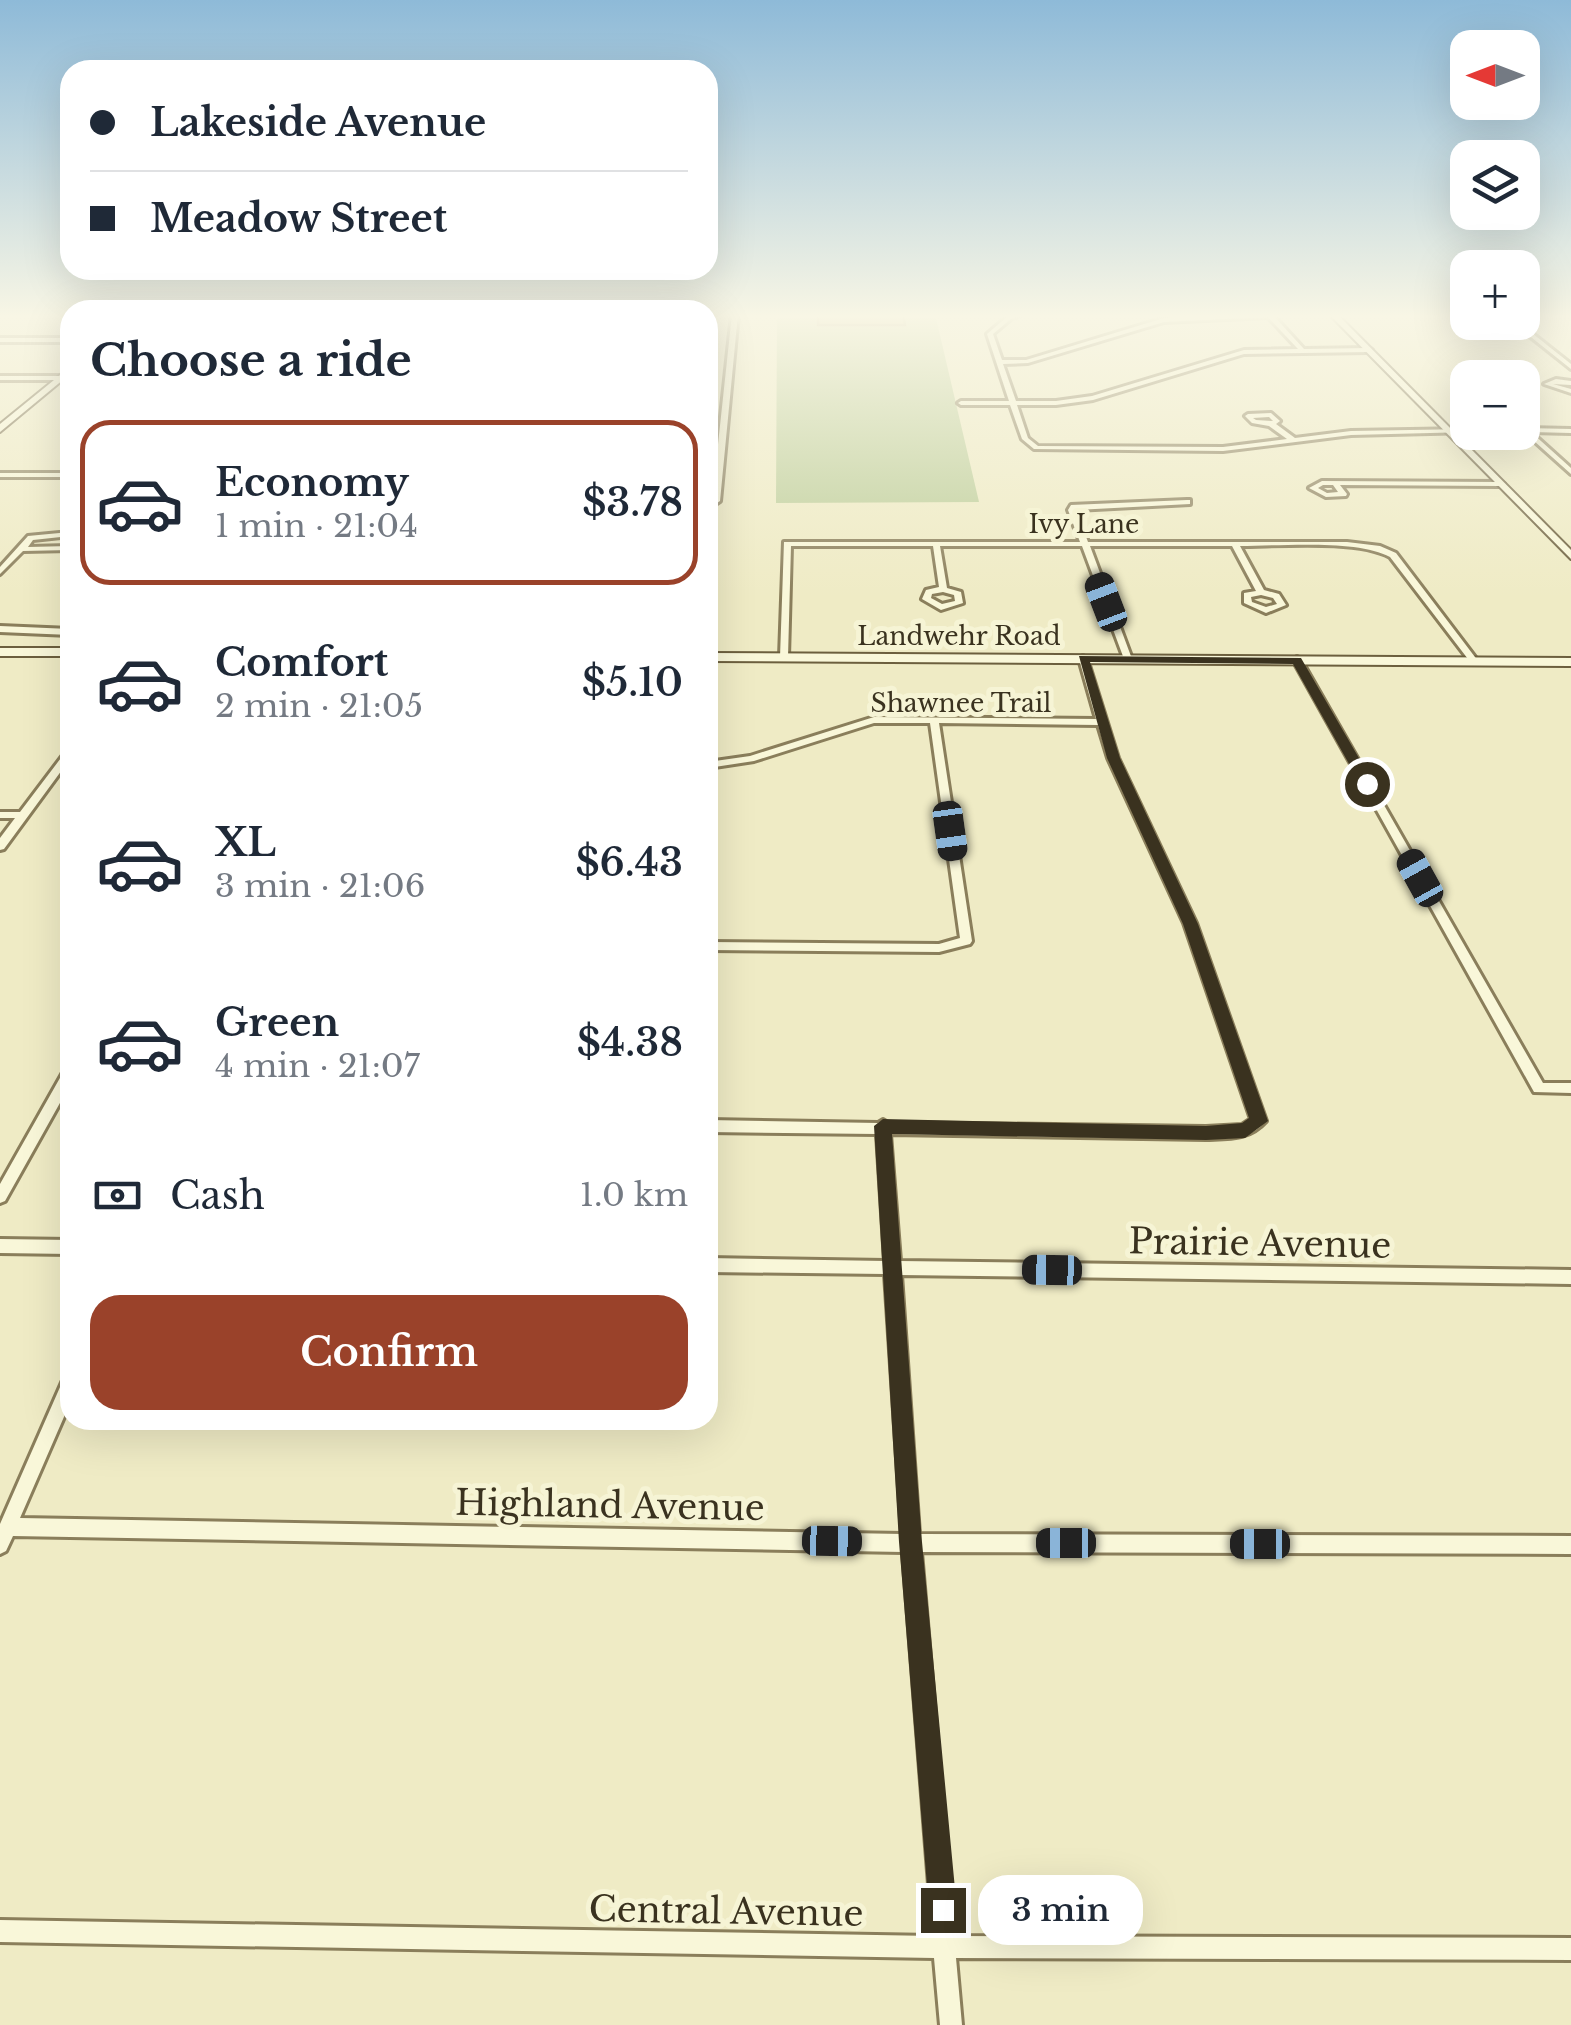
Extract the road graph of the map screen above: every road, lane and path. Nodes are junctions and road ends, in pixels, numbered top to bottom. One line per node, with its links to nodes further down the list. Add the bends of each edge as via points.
1 (726, 408): 15 (street)
2 (1015, 408): 10 (street, via 1025,439 1036,448 1222,449)
3 (1426, 408): 9 (main road)
4 (5, 421): 6 (main road)
5 (1271, 424): 10 (street)
6 (0, 429)
7 (1540, 430): 8 (street)
8 (1571, 431)
9 (1449, 432): 10 (street, via 1351,432); 16 (main road)
10 (1293, 440)
11 (1540, 444): 12 (street)
12 (1571, 472)
13 (0, 475): 14 (street)
14 (60, 475)
15 (718, 484)
16 (1500, 484): 17 (street); 25 (main road)
17 (1336, 485)
18 (1186, 502): 21 (street, via 1074,506)
19 (60, 535): 24 (street, via 36,536)
20 (936, 543): 21 (street, Ivy Lane); 27 (street); 34 (street, Ivy Lane, via 787,544)
21 (1085, 544): 22 (street, Ivy Lane); 36 (street)
22 (1235, 545): 28 (street); 38 (street, Ivy Lane, via 1380,548 1393,555)
23 (60, 548): 24 (street)
24 (22, 549): 26 (street)
25 (1571, 556)
26 (0, 572)
27 (943, 590)
28 (1261, 592)
29 (0, 629): 30 (street)
30 (60, 632)
31 (0, 652): 32 (main road)
32 (60, 652)
33 (718, 656): 34 (main road, Landwehr Road)
34 (784, 657): 35 (main road, Landwehr Road)
35 (1083, 659): 36 (main road, Landwehr Road); 41 (street)
36 (1128, 659): 37 (main road, Landwehr Road)
37 (1297, 660): 38 (main road, Landwehr Road); 48 (street, via 1539,1088)
38 (1474, 661): 39 (main road, Landwehr Road)
39 (1571, 662)
40 (934, 721): 41 (street, Shawnee Trail); 42 (street, Shawnee Trail, via 874,720 749,761); 47 (street, via 966,941 939,948)
41 (1102, 722): 51 (street, via 1190,924 1259,1121 1245,1131 1206,1133)
42 (718, 764)
43 (60, 766): 45 (street)
44 (0, 815): 45 (street)
45 (24, 815): 46 (street)
46 (0, 846)
47 (718, 946)
48 (1571, 1088)
49 (60, 1091): 52 (street)
50 (718, 1126): 51 (street)
51 (883, 1126): 56 (street)
52 (0, 1196)
53 (0, 1246): 54 (street)
54 (60, 1246)
55 (718, 1265): 56 (street, Prairie Avenue)
56 (892, 1268): 57 (street, Prairie Avenue); 60 (street)
57 (1571, 1277)
58 (60, 1407): 59 (street)
59 (8, 1527): 60 (street, Highland Avenue); 61 (street)
60 (911, 1542): 62 (street, Highland Avenue); 64 (street)
61 (0, 1545)
62 (1571, 1545)
63 (0, 1931): 64 (street, Central Avenue)
64 (946, 1947): 65 (street, Central Avenue); 66 (street)
65 (1571, 1948)
66 (951, 2025)

